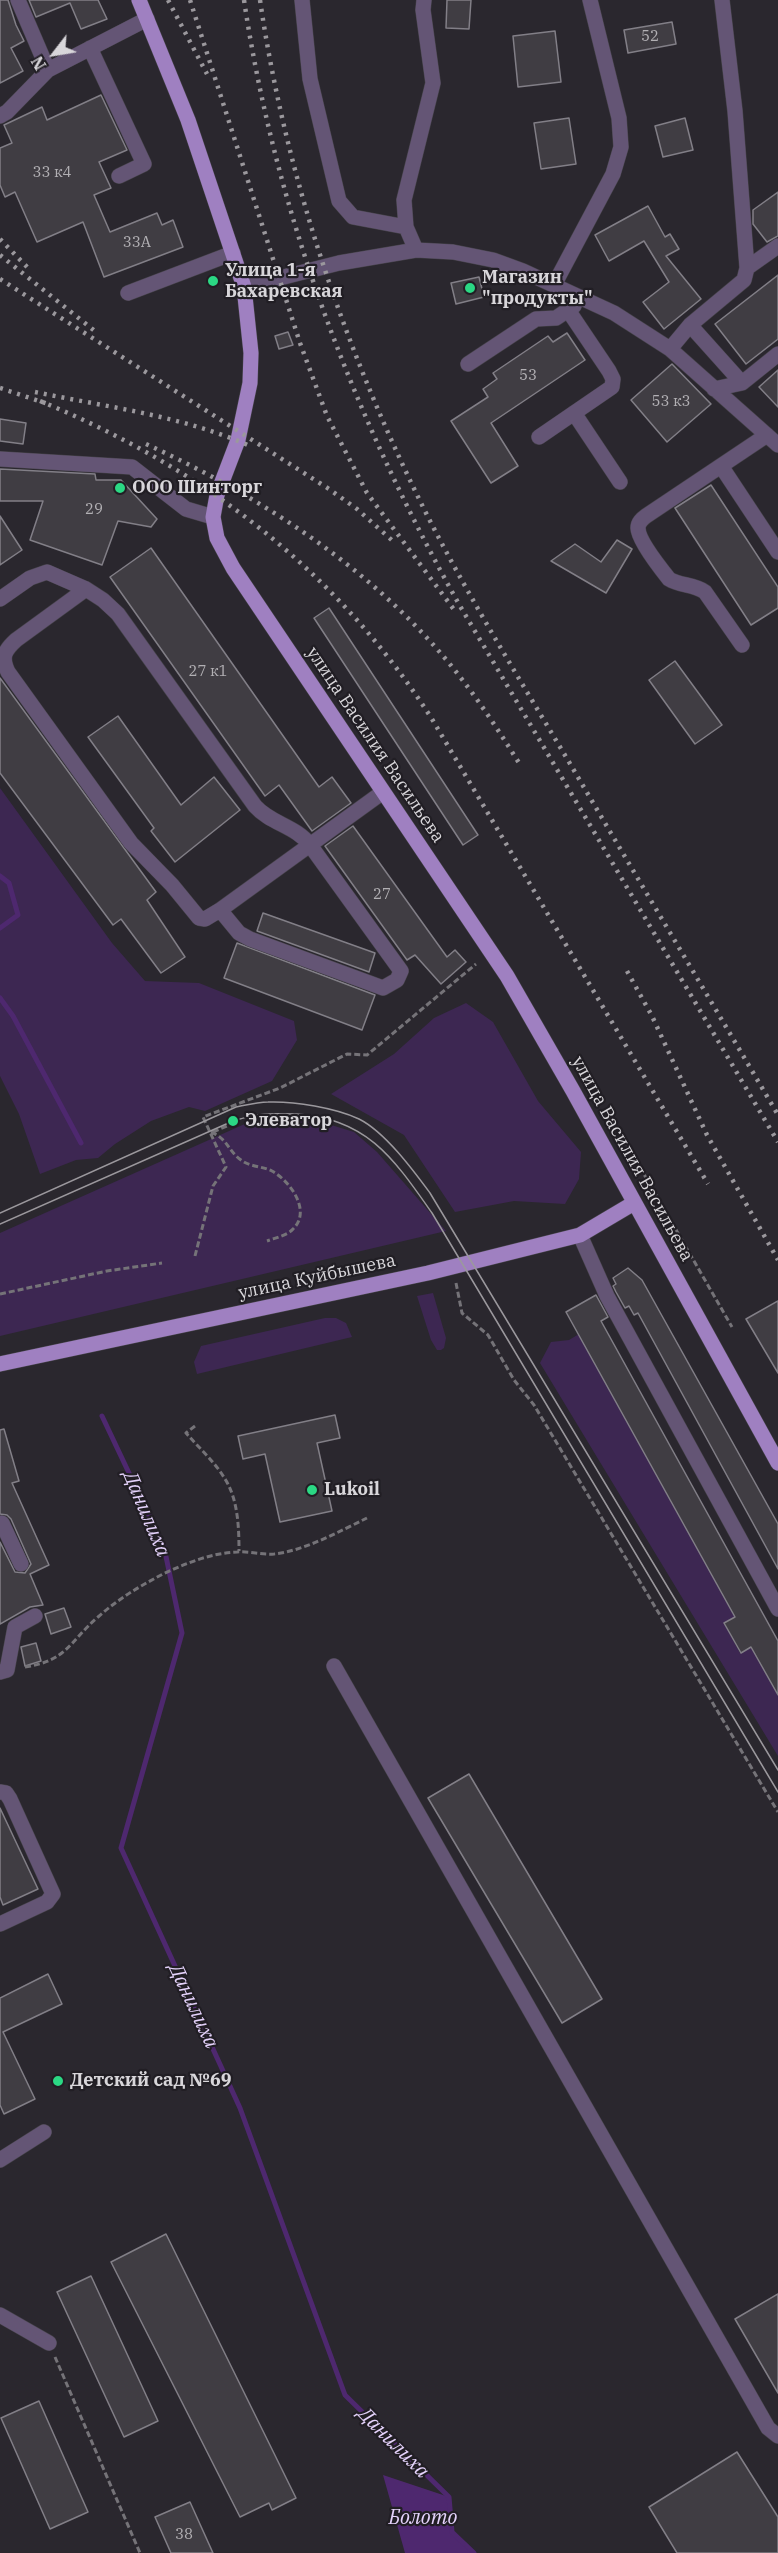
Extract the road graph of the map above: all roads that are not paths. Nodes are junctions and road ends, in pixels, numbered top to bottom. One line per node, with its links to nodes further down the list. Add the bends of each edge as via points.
1 (18, 0): 9 (street)
2 (139, 0): 7 (main road)
3 (302, 0): 12 (street, via 310,79 339,201 353,217)
4 (424, 0): 12 (street, via 433,83 404,200)
5 (590, 0): 17 (street, via 618,118 621,147 613,174)
6 (722, 0): 16 (street)
7 (147, 19): 8 (street); 15 (main road, via 188,120)
8 (90, 48): 9 (street); 11 (street, via 144,164)
9 (48, 70): 10 (street)
10 (0, 116)
11 (119, 176)
12 (406, 227): 14 (street)
13 (778, 246): 16 (street)
14 (416, 250): 17 (street, via 493,260); 18 (street, via 339,263)
15 (233, 253): 18 (main road); 19 (street)
16 (747, 268): 22 (street, via 744,280)
17 (554, 285): 20 (street)
18 (244, 287): 34 (main road, via 250,383 238,440)
19 (128, 293)
20 (584, 299): 21 (street); 23 (street)
21 (568, 310): 25 (street, via 556,318 536,319); 28 (street, via 613,379 607,392)
22 (690, 325): 23 (street); 26 (street)
23 (670, 349): 27 (street)
24 (778, 354): 26 (street)
25 (468, 364)
26 (742, 383): 27 (street)
27 (714, 388): 30 (street)
28 (574, 413): 29 (street); 33 (street)
29 (539, 437)
30 (773, 440): 32 (street)
31 (0, 459): 34 (street, via 132,467 186,509)
32 (721, 466): 35 (street); 38 (street, via 646,516 638,530 669,579 705,592)
33 (620, 482)
34 (213, 517): 39 (main road, улица Василия Васильева, via 218,538 233,568)
35 (778, 552)
36 (86, 589): 37 (street, via 47,572 30,578); 40 (street, via 118,614 264,816 302,834); 41 (street, via 16,640 5,650 3,661 131,843 199,918 205,919)
37 (0, 600)
38 (742, 645)
39 (383, 792): 40 (street); 42 (main road, улица Василия Васильева, via 507,976)
40 (310, 845): 41 (street); 41 (street, via 401,972 391,986 379,987 250,939 239,933)
41 (220, 910)
42 (634, 1203): 43 (main road, улица Куйбышева); 45 (main road, улица Василия Васильева)
43 (580, 1235): 44 (main road, улица Куйбышева); 48 (street, via 607,1296)
44 (0, 1364)
45 (778, 1462)
46 (0, 1524): 47 (street)
47 (21, 1564)
48 (778, 1609)
49 (35, 1616): 51 (street, via 15,1627)
50 (334, 1666): 58 (street, via 768,2428)
51 (3, 1671)
52 (0, 1792): 53 (street, via 10,1799 53,1894 47,1902)
53 (0, 1924)
54 (44, 2132): 55 (street)
55 (0, 2160)
56 (0, 2315): 57 (street)
57 (49, 2343)
58 (778, 2436)

